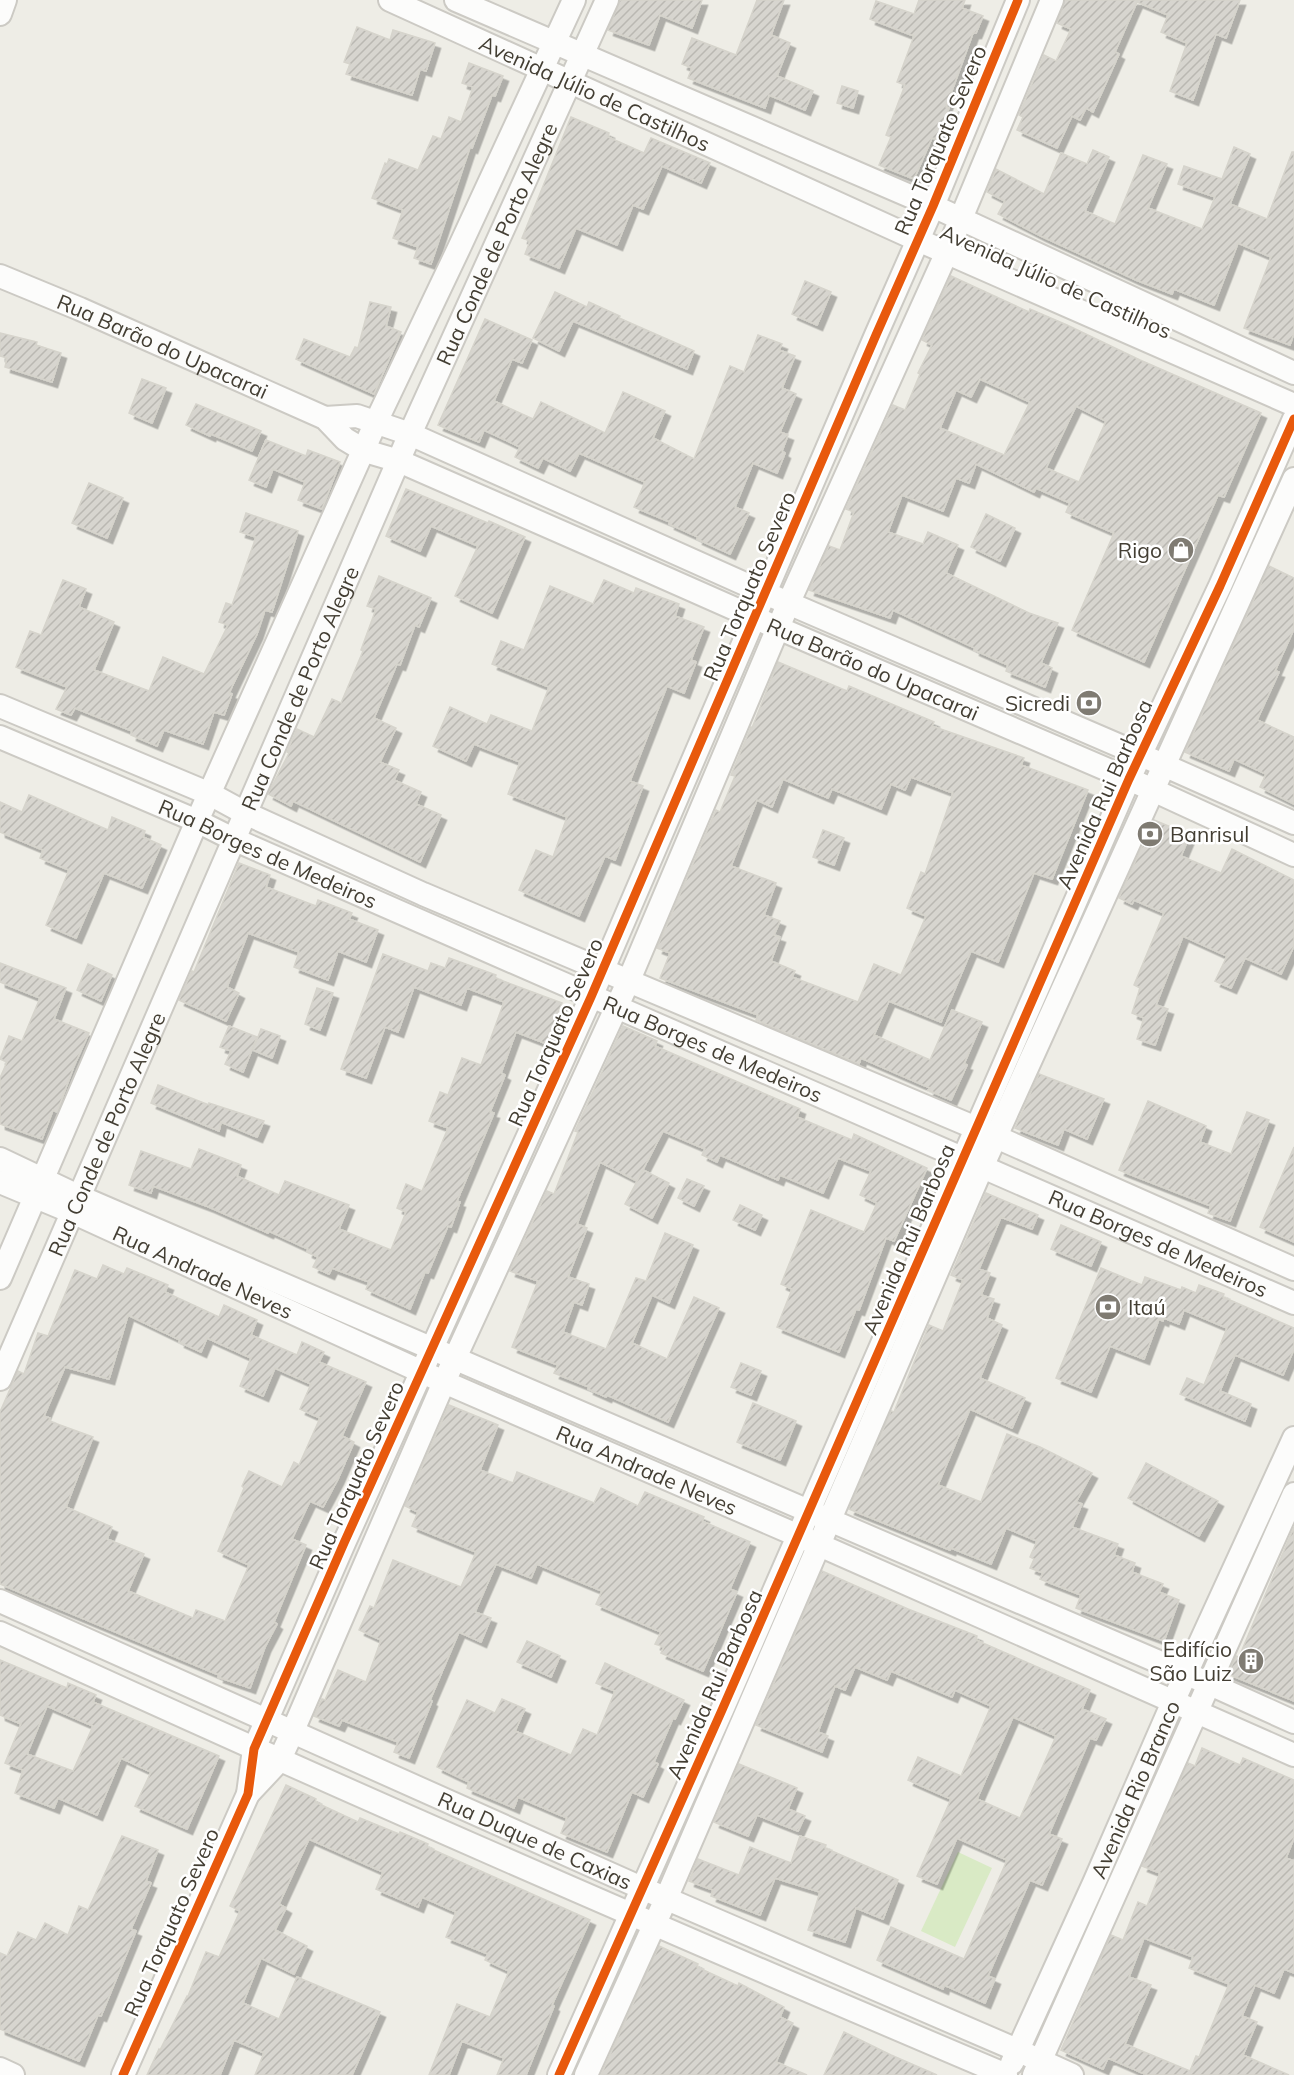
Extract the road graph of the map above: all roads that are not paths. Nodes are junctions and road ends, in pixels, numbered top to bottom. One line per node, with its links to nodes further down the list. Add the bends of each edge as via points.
1 (5, 0): 8 (street)
2 (390, 0): 13 (street, Avenida Júlio de Castilhos)
3 (456, 0): 10 (street, Avenida Júlio de Castilhos)
4 (574, 0): 10 (street, Rua Conde de Porto Alegre)
5 (607, 0): 12 (street, Rua Conde de Porto Alegre)
6 (1018, 0): 9 (street, Rua Torquato Severo)
7 (1052, 0): 11 (street, Rua Torquato Severo)
8 (0, 14)
9 (1002, 37): 11 (street); 15 (street, Rua Torquato Severo)
10 (555, 43): 12 (street, Avenida Júlio de Castilhos); 13 (street, Rua Conde de Porto Alegre)
11 (1031, 49): 16 (street, Rua Torquato Severo)
12 (582, 55): 14 (street, Rua Conde de Porto Alegre); 15 (street, Avenida Júlio de Castilhos)
13 (543, 68): 14 (street, Avenida Júlio de Castilhos); 18 (street, Rua Conde de Porto Alegre)
14 (569, 81): 17 (street, Avenida Júlio de Castilhos); 20 (street, Rua Conde de Porto Alegre)
15 (933, 206): 16 (street, Avenida Júlio de Castilhos); 17 (street, Rua Torquato Severo)
16 (960, 219): 19 (street, Rua Torquato Severo); 24 (street, Avenida Júlio de Castilhos)
17 (918, 240): 19 (street, Avenida Júlio de Castilhos); 22 (street, Rua Torquato Severo)
18 (459, 248): 20 (street); 28 (street, Rua Conde de Porto Alegre)
19 (946, 252): 23 (street, Rua Torquato Severo); 25 (street, Avenida Júlio de Castilhos)
20 (488, 263): 29 (street, Rua Conde de Porto Alegre)
21 (0, 276): 26 (street, Rua Barão do Upacarai)
22 (876, 335): 23 (street); 36 (street, Rua Torquato Severo)
23 (903, 348): 38 (street, Rua Torquato Severo)
24 (1294, 373)
25 (1294, 405)
26 (325, 418): 28 (street, Rua Barão do Upacarai, via 357,416); 30 (street, Rua Barão do Upacarai, via 345,439)
27 (1294, 419): 35 (street, Avenida Rui Barbosa)
28 (376, 422): 29 (street, Rua Barão do Upacarai); 30 (street, Rua Conde de Porto Alegre)
29 (410, 434): 31 (street, Rua Conde de Porto Alegre); 33 (street, Rua Barão do Upacarai)
30 (365, 451): 31 (street, Rua Barão do Upacarai); 39 (street, Rua Conde de Porto Alegre)
31 (399, 461): 34 (street, Rua Barão do Upacarai); 41 (street, Rua Conde de Porto Alegre)
32 (1294, 478): 37 (street, Avenida Rui Barbosa)
33 (596, 516): 34 (street); 36 (street, Rua Barão do Upacarai)
34 (586, 543): 40 (street, Rua Barão do Upacarai)
35 (1220, 586): 37 (street); 49 (street, Avenida Rui Barbosa)
36 (765, 592): 38 (street, Rua Barão do Upacarai); 40 (street, Rua Torquato Severo)
37 (1241, 596): 51 (street, Avenida Rui Barbosa)
38 (789, 602): 42 (street, Rua Torquato Severo); 43 (street, Rua Barão do Upacarai)
39 (294, 609): 41 (street); 55 (street, Rua Conde de Porto Alegre)
40 (756, 618): 42 (street, Rua Barão do Upacarai); 50 (street, Rua Torquato Severo)
41 (326, 627): 56 (street, Rua Conde de Porto Alegre)
42 (778, 628): 44 (street, Rua Barão do Upacarai); 52 (street, Rua Torquato Severo)
43 (978, 684): 44 (street); 46 (street, Rua Barão do Upacarai)
44 (966, 709): 48 (street, Rua Barão do Upacarai)
45 (8, 710): 47 (street); 55 (street, Rua Borges de Medeiros)
46 (1053, 717): 48 (street); 49 (street, Rua Barão do Upacarai)
47 (2, 738): 57 (street, Rua Borges de Medeiros)
48 (1042, 742): 53 (street, Rua Barão do Upacarai)
49 (1141, 755): 51 (street, Rua Barão do Upacarai); 53 (street, Avenida Rui Barbosa)
50 (694, 759): 52 (street); 65 (street, Rua Torquato Severo)
51 (1164, 765): 54 (street, Avenida Rui Barbosa); 58 (street, Rua Barão do Upacarai)
52 (719, 768): 66 (street, Rua Torquato Severo)
53 (1130, 779): 54 (street, Rua Barão do Upacarai); 73 (street, Avenida Rui Barbosa)
54 (1152, 791): 60 (street, Rua Barão do Upacarai); 73 (street, Avenida Rui Barbosa)
55 (210, 794): 56 (street, Rua Borges de Medeiros); 57 (street, Rua Conde de Porto Alegre)
56 (245, 813): 59 (street, Rua Conde de Porto Alegre); 61 (street, Rua Borges de Medeiros)
57 (197, 821): 59 (street, Rua Borges de Medeiros); 68 (street, Rua Conde de Porto Alegre)
58 (1294, 823)
59 (233, 840): 62 (street, Rua Borges de Medeiros); 70 (street, Rua Conde de Porto Alegre)
60 (1294, 855)
61 (423, 894): 62 (street); 63 (street, Rua Borges de Medeiros)
62 (412, 918): 64 (street, Rua Borges de Medeiros)
63 (517, 934): 64 (street); 65 (street, Rua Borges de Medeiros)
64 (506, 960): 67 (street, Rua Borges de Medeiros)
65 (603, 969): 66 (street, Rua Borges de Medeiros); 67 (street, Rua Torquato Severo)
66 (628, 980): 69 (street, Rua Torquato Severo); 73 (street, Rua Borges de Medeiros)
67 (591, 997): 69 (street, Rua Borges de Medeiros); 71 (street, Rua Torquato Severo)
68 (119, 1004): 70 (street); 78 (street, Rua Conde de Porto Alegre)
69 (615, 1008): 72 (street, Rua Torquato Severo); 75 (street, Rua Borges de Medeiros)
70 (154, 1021): 79 (street, Rua Conde de Porto Alegre)
71 (545, 1100): 72 (street); 90 (street, Rua Torquato Severo)
72 (569, 1110): 91 (street, Rua Torquato Severo)
73 (986, 1133): 75 (street, Avenida Rui Barbosa); 76 (street, Rua Borges de Medeiros)
74 (0, 1159): 78 (street, Rua Andrade Neves)
75 (973, 1161): 80 (street, Rua Borges de Medeiros); 88 (street, Avenida Rui Barbosa)
76 (1086, 1177): 80 (street); 81 (street, Rua Borges de Medeiros)
77 (0, 1182): 78 (street, Rua Andrade Neves)
78 (40, 1188): 79 (street, Rua Andrade Neves); 83 (street, Rua Conde de Porto Alegre)
79 (75, 1204): 84 (street, Rua Andrade Neves); 93 (street, Rua Conde de Porto Alegre)
80 (1074, 1205): 85 (street, Rua Borges de Medeiros)
81 (1273, 1259): 82 (street, Rua Borges de Medeiros); 85 (street)
82 (1294, 1269)
83 (0, 1278)
84 (245, 1279): 87 (street, Rua Andrade Neves); 89 (street, Rua Andrade Neves)
85 (1258, 1286): 86 (street, Rua Borges de Medeiros)
86 (1294, 1302)
87 (346, 1310): 89 (street); 90 (street, Rua Andrade Neves)
88 (900, 1331): 100 (street, Avenida Rui Barbosa); 102 (street, Avenida Rui Barbosa)
89 (335, 1332): 92 (street, Rua Andrade Neves)
90 (432, 1348): 91 (street, Rua Andrade Neves); 92 (street, Rua Torquato Severo)
91 (455, 1358): 94 (street, Rua Torquato Severo); 95 (street, Rua Andrade Neves)
92 (422, 1372): 94 (street, Rua Andrade Neves); 104 (street, Rua Torquato Severo)
93 (0, 1378)
94 (444, 1382): 97 (street, Rua Andrade Neves); 106 (street, Rua Torquato Severo)
95 (629, 1434): 97 (street); 100 (street, Rua Andrade Neves)
96 (1294, 1438): 99 (street, Avenida Rio Branco)
97 (620, 1458): 103 (street, Rua Andrade Neves)
98 (1294, 1494): 101 (street, Avenida Rio Branco)
99 (1264, 1507): 101 (street); 111 (street, Avenida Rio Branco)
100 (809, 1512): 102 (street, Rua Andrade Neves); 103 (street, Avenida Rui Barbosa)
101 (1285, 1516): 112 (street, Avenida Rio Branco)
102 (830, 1521): 105 (street, Avenida Rui Barbosa); 111 (street, Rua Andrade Neves)
103 (799, 1536): 105 (street, Rua Andrade Neves); 114 (street, Avenida Rui Barbosa)
104 (344, 1543): 106 (street); 117 (street, Rua Torquato Severo)
105 (820, 1545): 113 (street, Rua Andrade Neves); 116 (street, Avenida Rui Barbosa)
106 (370, 1553): 119 (street, Rua Torquato Severo)
107 (0, 1601): 109 (street, Rua Duque de Caxias)
108 (0, 1633): 110 (street, Rua Duque de Caxias)
109 (89, 1641): 110 (street); 117 (street, Rua Duque de Caxias)
110 (77, 1669): 120 (street, Rua Duque de Caxias)
111 (1185, 1673): 112 (street, Rua Andrade Neves); 113 (street, Avenida Rio Branco)
112 (1210, 1684): 115 (street, Avenida Rio Branco); 118 (street, Rua Andrade Neves)
113 (1173, 1702): 115 (street, Rua Andrade Neves); 126 (street, Avenida Rio Branco)
114 (722, 1710): 116 (street); 127 (street, Avenida Rui Barbosa)
115 (1196, 1713): 121 (street, Rua Andrade Neves); 128 (street, Avenida Rio Branco)
116 (744, 1720): 129 (street, Avenida Rui Barbosa)
117 (267, 1721): 119 (street, Rua Duque de Caxias); 120 (street, Rua Torquato Severo)
118 (1294, 1722)
119 (292, 1733): 122 (street, Rua Torquato Severo); 124 (street, Rua Duque de Caxias)
120 (254, 1749): 122 (street, Rua Duque de Caxias); 123 (street, Rua Torquato Severo)
121 (1293, 1751)
122 (279, 1761): 123 (street, Rua Torquato Severo); 125 (street, Rua Duque de Caxias)
123 (248, 1794): 140 (street, Rua Torquato Severo)
124 (466, 1810): 125 (street); 127 (street, Rua Duque de Caxias)
125 (454, 1838): 130 (street, Rua Duque de Caxias)
126 (1094, 1883): 128 (street); 136 (street, Avenida Rio Branco)
127 (644, 1889): 129 (street, Rua Duque de Caxias); 130 (street, Avenida Rui Barbosa)
128 (1116, 1893): 137 (street, Avenida Rio Branco)
129 (666, 1899): 131 (street, Avenida Rui Barbosa); 132 (street, Rua Duque de Caxias)
130 (632, 1915): 131 (street, Rua Duque de Caxias); 141 (street, Avenida Rui Barbosa)
131 (654, 1926): 133 (street, Rua Duque de Caxias); 142 (street, Avenida Rui Barbosa)
132 (754, 1936): 133 (street); 134 (street, Rua Duque de Caxias)
133 (742, 1963): 135 (street, Rua Duque de Caxias)
134 (921, 2008): 135 (street); 136 (street, Rua Duque de Caxias)
135 (908, 2033): 143 (street, Rua Duque de Caxias)
136 (1017, 2050): 137 (street, Rua Duque de Caxias); 143 (street, Avenida Rio Branco)
137 (1037, 2068): 144 (street, Rua Duque de Caxias)
138 (0, 2069): 139 (street)
139 (13, 2075)
140 (123, 2075)
141 (559, 2075)
142 (586, 2075)
143 (1007, 2075)
144 (1072, 2075)

